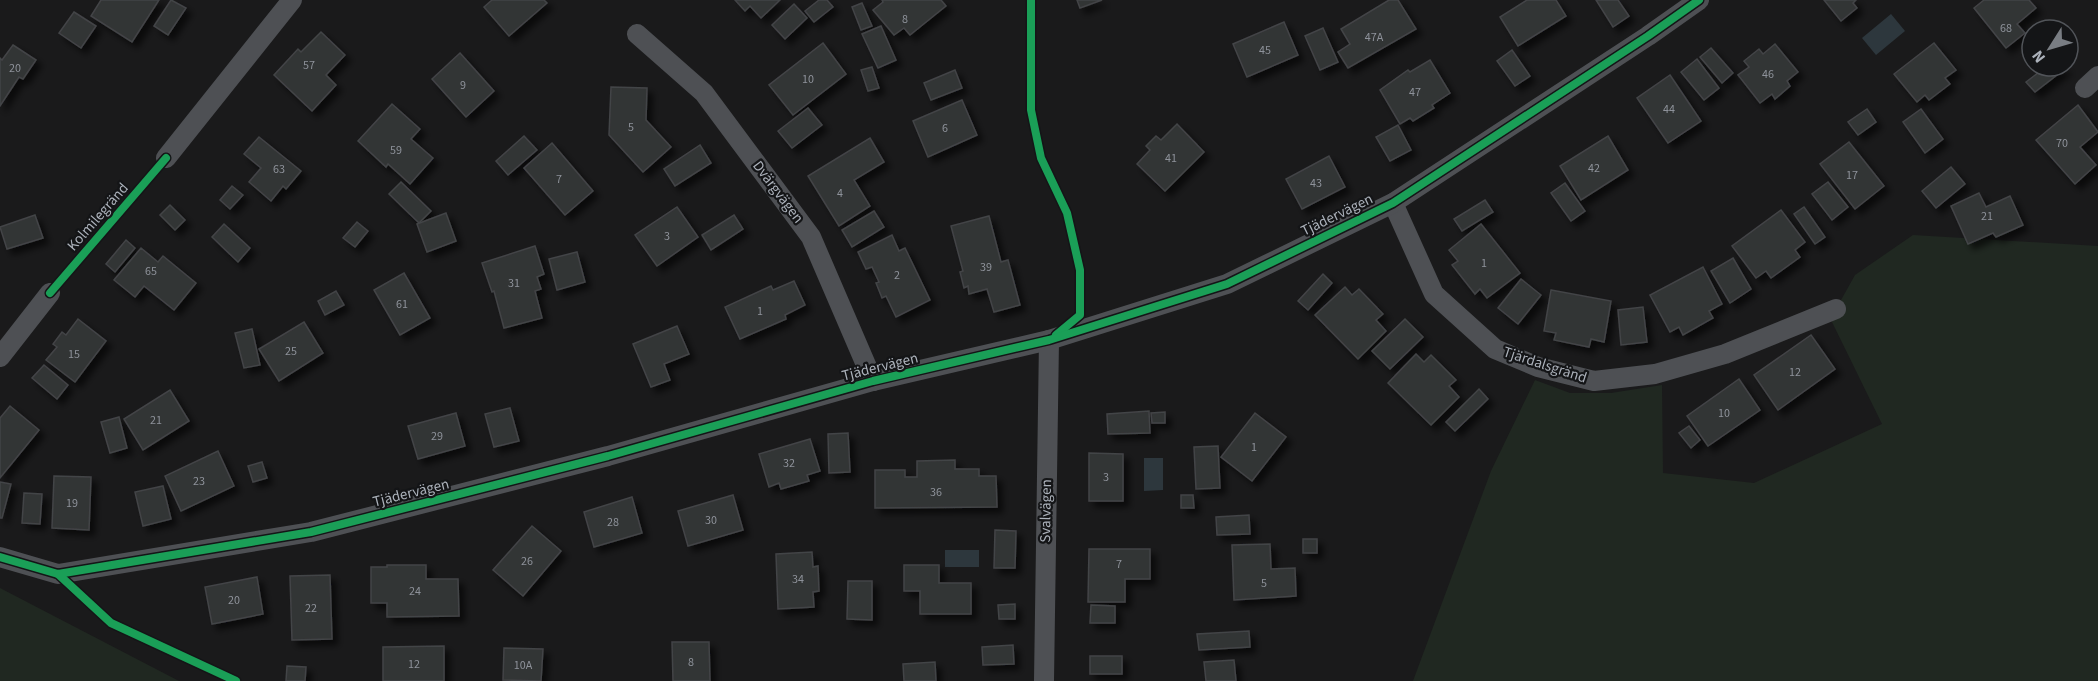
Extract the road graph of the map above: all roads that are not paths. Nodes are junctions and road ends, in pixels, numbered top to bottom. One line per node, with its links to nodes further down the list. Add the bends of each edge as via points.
1 (292, 0): 4 (street)
2 (1699, 0): 5 (street, Tjädervägen)
3 (637, 34): 10 (street, Dvärgvägen, via 704,93 811,237)
4 (166, 158)
5 (1393, 203): 7 (street, Tjärdalsgränd, via 1434,294 1495,349 1539,367 1594,381 1655,374 1725,354); 8 (street, Tjädervägen, via 1227,284)
6 (50, 293): 9 (street)
7 (1836, 309)
8 (1049, 340): 10 (street, Tjädervägen); 12 (street, Svalvägen)
9 (0, 357)
10 (873, 381): 11 (street, Tjädervägen, via 608,456 311,532 58,574)
11 (0, 557)
12 (1044, 681)

